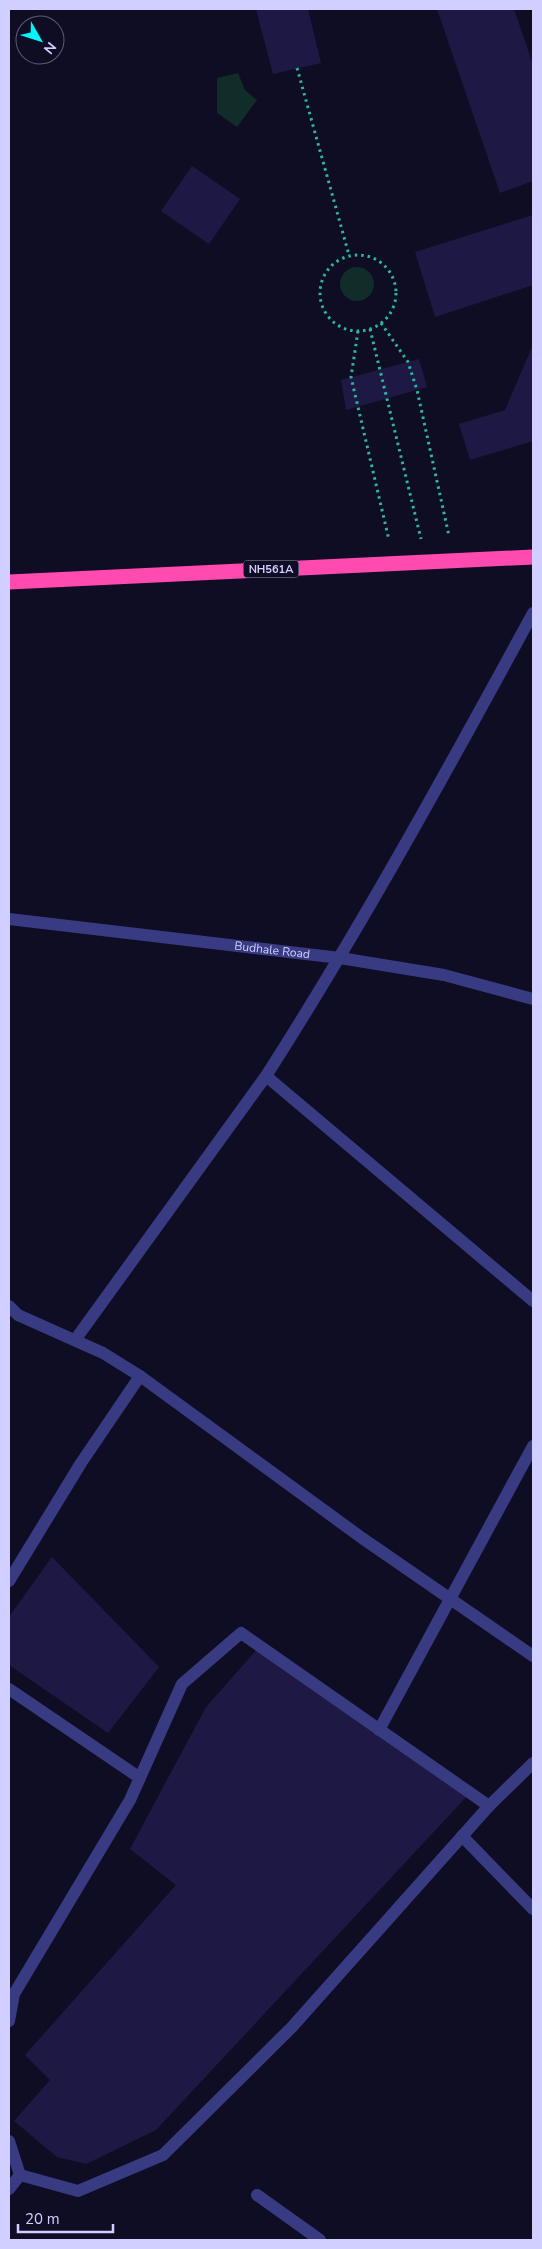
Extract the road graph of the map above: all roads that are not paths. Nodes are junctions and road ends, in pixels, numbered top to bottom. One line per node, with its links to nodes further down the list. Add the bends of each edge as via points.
1 (533, 557): 2 (highway, NH561A)
2 (9, 582)
3 (533, 613): 5 (street)
4 (9, 919): 5 (street, Budhale Road)
5 (340, 958): 6 (street, Budhale Road, via 444,975); 7 (street)
6 (533, 999)
7 (266, 1076): 8 (street); 10 (street)
8 (533, 1302)
9 (9, 1306): 10 (street, via 18,1315)
10 (74, 1340): 11 (street)
11 (140, 1376): 13 (street, via 81,1463); 14 (street)
12 (533, 1446): 14 (street)
13 (9, 1581)
14 (450, 1598): 15 (street); 17 (street)
15 (533, 1656)
16 (9, 1689): 19 (street)
17 (379, 1730): 19 (street, via 241,1633 182,1684); 20 (street)
18 (533, 1763): 20 (street)
19 (140, 1778): 23 (street, via 130,1800)
20 (489, 1806): 21 (street)
21 (462, 1836): 22 (street); 26 (street, via 292,2027 163,2155 78,2191)
22 (533, 1909)
23 (11, 1992): 24 (street)
24 (9, 2021)
25 (9, 2141): 26 (street)
26 (20, 2175): 27 (street)
27 (9, 2189)
28 (257, 2195): 29 (street)
29 (320, 2240)

